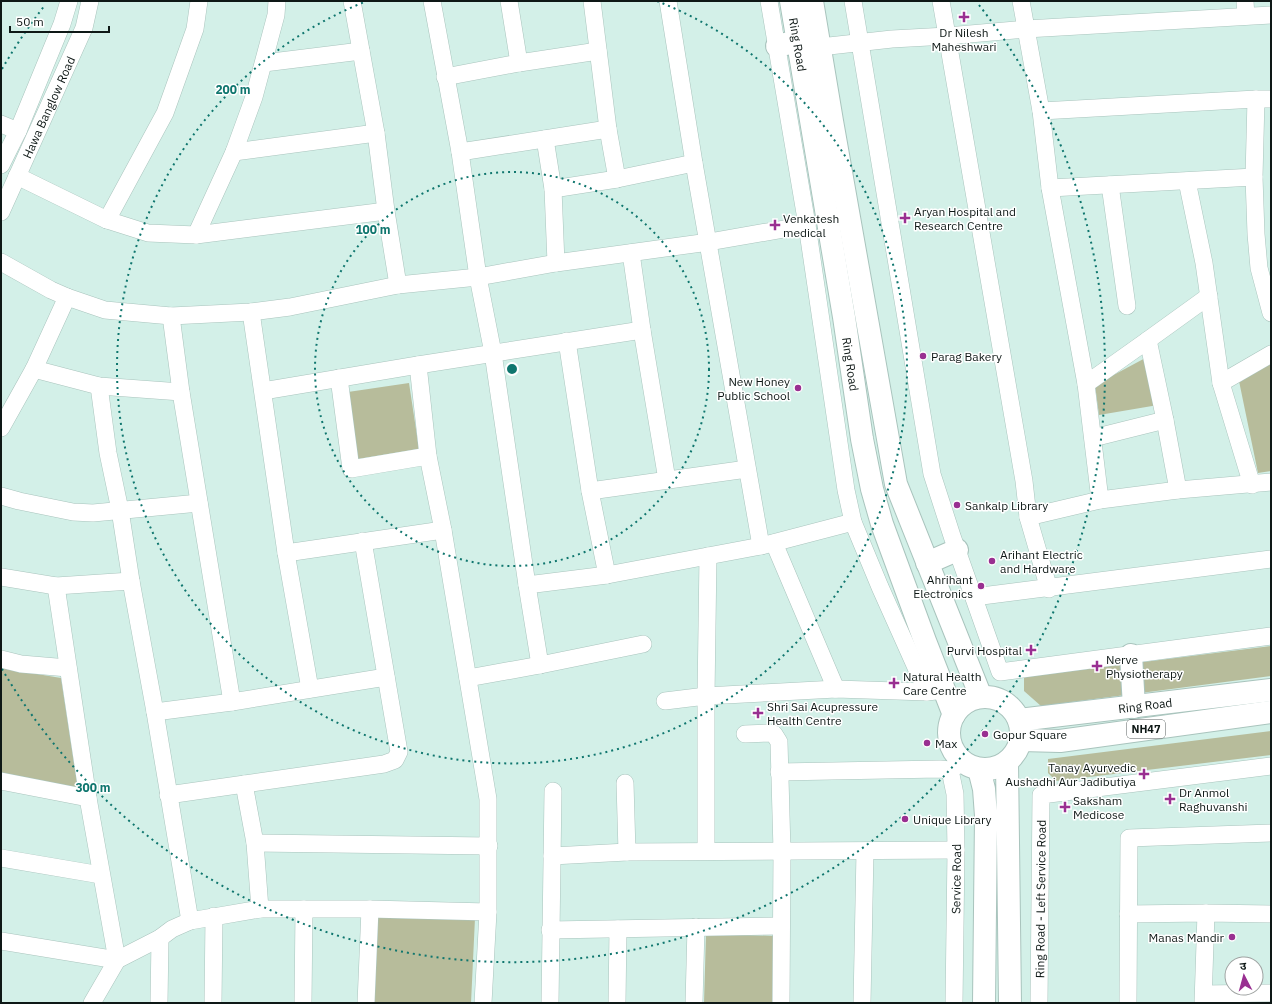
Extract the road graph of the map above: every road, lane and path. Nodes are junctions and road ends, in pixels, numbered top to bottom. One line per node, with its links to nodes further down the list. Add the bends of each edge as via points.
1 (69, 1): 33 (street, Hawa Banglow Road)
2 (90, 1): 40 (street, Hawa Banglow Road, via 84,28)
3 (198, 1): 49 (street, via 195,29 165,113)
4 (277, 1): 26 (street)
5 (352, 1): 24 (street)
6 (432, 1): 28 (street)
7 (509, 1): 27 (street)
8 (592, 1): 25 (street)
9 (668, 1): 38 (street)
10 (769, 1): 22 (street)
11 (791, 1): 20 (main road, Ring Road)
12 (812, 1): 23 (main road, Ring Road)
13 (853, 1): 21 (street)
14 (941, 1): 19 (street)
15 (1021, 1): 18 (street)
16 (1245, 8): 17 (street); 18 (street)
17 (1271, 15)
18 (1026, 28): 19 (street); 30 (street)
19 (947, 36): 21 (street); 92 (street, via 1023,473)
20 (798, 41): 22 (main road); 120 (main road, Ring Road, via 872,489 925,641)
21 (861, 43): 23 (street); 97 (street, via 932,474)
22 (777, 46): 50 (street)
23 (820, 47): 101 (main road, Ring Road, via 896,484)
24 (361, 51): 26 (street); 34 (street)
25 (598, 51): 27 (street); 32 (street)
26 (264, 63): 36 (street)
27 (519, 63): 28 (street)
28 (445, 77): 37 (street)
29 (1263, 99): 30 (street); 41 (street)
30 (1041, 111): 45 (street)
31 (1, 124): 33 (street)
32 (608, 129): 35 (street); 42 (street)
33 (18, 131): 39 (street, Hawa Banglow Road)
34 (376, 133): 36 (street); 47 (street)
35 (545, 139): 37 (street); 46 (street)
36 (234, 152): 51 (street)
37 (460, 152): 57 (street)
38 (694, 164): 42 (street); 52 (street)
39 (1, 165)
40 (17, 176): 48 (street, Hawa Banglow Road); 49 (street)
41 (1254, 177): 43 (street); 56 (street, via 1256,234)
42 (617, 179): 46 (street)
43 (1186, 181): 44 (street); 59 (street)
44 (1110, 185): 45 (street); 61 (street)
45 (1050, 188): 74 (street)
46 (553, 189): 55 (street)
47 (386, 211): 51 (street); 58 (street)
48 (1, 212)
49 (107, 220): 51 (street, via 148,233)
50 (807, 225): 52 (street); 93 (street, via 846,490)
51 (196, 234)
52 (709, 242): 53 (street); 82 (street)
53 (631, 252): 55 (street); 65 (street)
54 (1, 262): 60 (street)
55 (556, 263): 57 (street)
56 (1265, 264): 63 (street)
57 (478, 277): 58 (street); 68 (street)
58 (398, 285): 62 (street, via 290,307)
59 (1209, 296): 66 (street); 73 (street)
60 (67, 297): 64 (street, via 105,310); 71 (street)
61 (1127, 306)
62 (250, 312): 64 (street); 76 (street)
63 (1271, 313)
64 (171, 316): 77 (street)
65 (642, 330): 67 (street); 83 (street)
66 (1148, 340): 74 (street); 78 (street)
67 (567, 341): 68 (street); 87 (street)
68 (492, 353): 70 (street); 105 (street)
69 (1271, 354): 73 (street)
70 (418, 364): 72 (street); 81 (street)
71 (34, 369): 75 (street); 79 (street)
72 (339, 378): 76 (street); 81 (street, via 351,469)
73 (1221, 383): 85 (street)
74 (1086, 384): 80 (street)
75 (99, 386): 77 (street); 91 (street, via 108,453)
76 (262, 391): 98 (street)
77 (180, 392): 90 (street)
78 (1165, 420): 80 (street); 86 (street)
79 (1, 428)
80 (1093, 438): 89 (street)
81 (428, 456): 94 (street)
82 (747, 470): 83 (street); 96 (street)
83 (667, 480): 87 (street)
84 (1271, 482): 85 (street)
85 (1252, 485): 86 (street)
86 (1178, 490): 89 (street)
87 (590, 491): 102 (street)
88 (1, 496): 91 (street, via 73,512)
89 (1100, 500): 92 (street)
90 (199, 503): 91 (street); 124 (street)
91 (120, 510): 104 (street)
92 (1028, 517): 107 (street)
93 (854, 522): 96 (street); 120 (street, via 880,587)
94 (442, 530): 95 (street); 116 (street)
95 (363, 541): 98 (street); 115 (street)
96 (767, 544): 99 (street); 118 (street)
97 (957, 550): 101 (main road); 108 (street)
98 (286, 553): 117 (street)
99 (708, 556): 102 (street); 121 (street)
100 (1271, 559): 107 (street)
101 (927, 563): 122 (main road, Ring Road)
102 (607, 575): 105 (street)
103 (1, 577): 106 (street)
104 (131, 581): 106 (street); 126 (street)
105 (526, 585): 113 (street)
106 (56, 586): 114 (street)
107 (1049, 589): 108 (street)
108 (974, 597): 111 (street, via 1000,672)
109 (1271, 636): 111 (street)
110 (643, 644): 113 (street)
111 (1131, 654): 125 (main road)
112 (1, 659): 114 (street, via 21,664)
113 (540, 665): 116 (street)
114 (68, 668): 140 (street)
115 (386, 677): 117 (street); 137 (street, via 399,752 395,760 384,764)
116 (468, 678): 143 (street, via 488,799)
117 (310, 689): 124 (street)
118 (836, 689): 120 (street); 121 (street)
119 (1271, 690): 125 (main road, Ring Road)
120 (935, 691): 128 (main road, Ring Road)
121 (706, 696): 123 (street); 146 (street)
122 (981, 697): 128 (main road, via 961,706); 129 (main road, via 1001,700 1012,709)
123 (665, 701)
124 (232, 702): 126 (street)
125 (1134, 707): 129 (main road, Ring Road)
126 (155, 712): 139 (street)
127 (1271, 712): 129 (main road, Ring Road / NH47, via 1060,741)
128 (954, 715): 133 (main road, via 950,723 950,740)
129 (1020, 730): 131 (main road, via 1017,751)
130 (745, 734): 134 (street, via 774,734 778,742)
131 (1007, 762): 133 (main road, via 989,769); 183 (main road)
132 (1271, 766): 184 (street, Ring Road - Left Service Road, via 1041,795)
133 (964, 767): 134 (street); 145 (street, Service Road, via 955,794); 182 (main road, via 984,789)
134 (779, 772): 147 (street)
135 (1, 781): 140 (street)
136 (625, 783): 148 (street)
137 (244, 784): 139 (street); 142 (street)
138 (554, 791): 149 (street)
139 (168, 795): 160 (street)
140 (88, 798): 151 (street)
141 (1271, 833): 157 (street, via 1129,838)
142 (255, 843): 143 (street); 153 (street)
143 (489, 846): 155 (street)
144 (865, 850): 145 (street); 147 (street); 180 (street)
145 (956, 850): 181 (street, Service Road)
146 (706, 851): 147 (street); 148 (street)
147 (782, 851): 161 (street)
148 (627, 852): 149 (street)
149 (552, 856): 164 (street)
150 (1, 858): 151 (street)
151 (101, 875): 167 (street)
152 (370, 908): 154 (street); 155 (street); 174 (street)
153 (260, 909): 154 (street); 159 (street)
154 (304, 909): 173 (street)
155 (488, 912): 175 (street)
156 (1206, 912): 157 (street); 158 (street); 169 (street)
157 (1128, 914): 185 (street)
158 (1271, 914)
159 (214, 916): 160 (street); 172 (street)
160 (190, 921): 165 (street)
161 (782, 926): 162 (street); 179 (street)
162 (696, 927): 163 (street); 178 (street)
163 (618, 928): 164 (street); 177 (street)
164 (550, 930): 176 (street)
165 (160, 938): 167 (street); 171 (street)
166 (1, 941): 167 (street)
167 (117, 960): 170 (street)
168 (1271, 993): 169 (street)
169 (1204, 998)
170 (92, 1003)
171 (159, 1003)
172 (212, 1003)
173 (303, 1003)
174 (366, 1003)
175 (483, 1003)
176 (550, 1003)
177 (617, 1003)
178 (694, 1003)
179 (781, 1003)
180 (862, 1003)
181 (954, 1003)
182 (984, 1003)
183 (1010, 1003)
184 (1039, 1003)
185 (1128, 1003)

